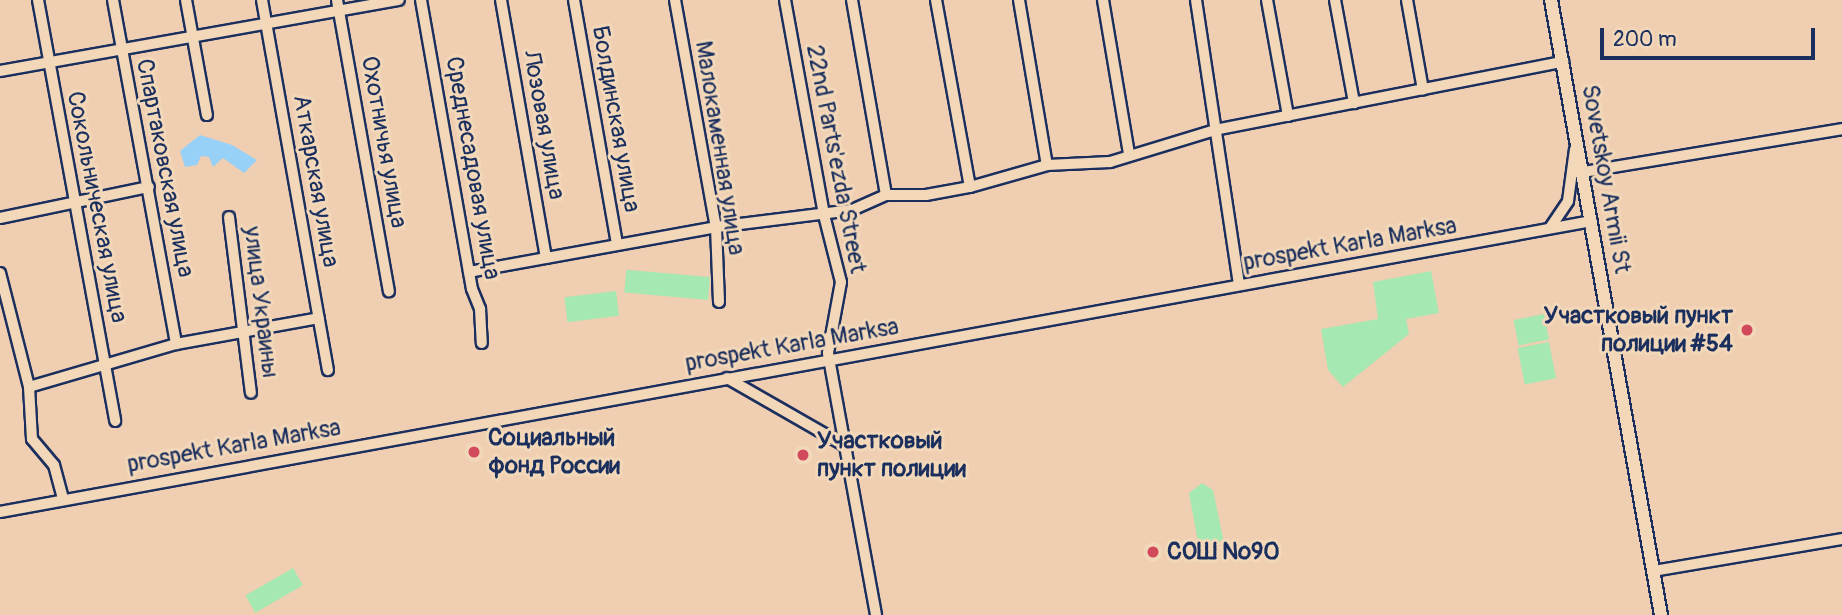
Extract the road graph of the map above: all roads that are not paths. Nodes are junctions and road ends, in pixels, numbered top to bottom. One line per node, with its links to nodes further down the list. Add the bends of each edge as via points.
1 (38, 0): 24 (street, Сокольническая улица)
2 (113, 0): 23 (street, Спартаковская улица)
3 (186, 0): 22 (street)
4 (262, 0): 21 (street, Аткарская улица)
5 (399, 0): 20 (street)
6 (421, 0): 49 (street, Среднесадовая улица)
7 (501, 0): 48 (street, Лозовая улица)
8 (574, 0): 47 (street, Болдинская улица)
9 (675, 0): 45 (street, Малокаменная улица)
10 (785, 0): 41 (street, 22nd Parts'ezda Street)
11 (852, 0): 39 (street)
12 (936, 0): 38 (street)
13 (1019, 0): 35 (street)
14 (1103, 0): 34 (street)
15 (1196, 0): 32 (street)
16 (1267, 0): 30 (street)
17 (1335, 0): 28 (street)
18 (1407, 0): 27 (street)
19 (1551, 0): 25 (main road, Sovetskoy Armii St)
20 (338, 4): 21 (street); 52 (street, Охотничья улица)
21 (266, 20): 22 (street); 54 (street, Аткарская улица)
22 (192, 34): 23 (street); 29 (street)
23 (121, 48): 24 (street); 37 (street, Спартаковская улица)
24 (48, 62): 26 (street); 40 (street, Сокольническая улица)
25 (1563, 62): 27 (street); 33 (main road, Sovetskoy Armii St)
26 (0, 71)
27 (1423, 90): 28 (street)
28 (1354, 103): 30 (street)
29 (207, 115)
30 (1287, 116): 32 (street)
31 (1842, 129): 36 (street)
32 (1215, 130): 34 (street); 51 (street)
33 (1577, 140): 36 (main road, Sovetskoy Armii St); 46 (street, via 1569,201)
34 (1129, 154): 35 (street, via 1111,162)
35 (1047, 165): 38 (street)
36 (1583, 172): 44 (main road, Sovetskoy Armii St)
37 (149, 187): 40 (street); 57 (street, Спартаковская улица)
38 (970, 187): 39 (street, via 926,195)
39 (886, 195): 41 (street, via 852,210)
40 (76, 201): 43 (street); 59 (street, Сокольническая улица)
41 (824, 215): 45 (street); 58 (street, 22nd Parts'ezda Street, via 841,282 827,338)
42 (229, 217): 55 (street, улица Украины)
43 (0, 218)
44 (1592, 221): 46 (street, prospekt Karla Marksa); 69 (main road, Sovetskoy Armii St)
45 (716, 227): 47 (street); 53 (street, Малокаменная улица)
46 (1549, 229): 51 (street, prospekt Karla Marksa)
47 (617, 244): 48 (street)
48 (546, 258): 49 (street)
49 (469, 272): 56 (street, Среднесадовая улица, via 480,309)
50 (0, 273): 62 (street)
51 (1239, 285): 58 (street, prospekt Karla Marksa)
52 (389, 291)
53 (719, 302)
54 (319, 318): 55 (street); 60 (street, Аткарская улица)
55 (246, 330): 57 (street); 63 (street, улица Украины)
56 (482, 343)
57 (176, 344): 59 (street)
58 (828, 359): 61 (street, prospekt Karla Marksa); 65 (street, 22nd Parts'ezda Street)
59 (106, 367): 62 (street); 64 (street, Сокольническая улица)
60 (328, 370)
61 (727, 378): 65 (street); 66 (street, prospekt Karla Marksa)
62 (29, 387): 66 (street, via 32,439 54,464)
63 (251, 393)
64 (115, 421)
65 (844, 445): 70 (street, 22nd Parts'ezda Street)
66 (63, 499): 67 (street, prospekt Karla Marksa)
67 (0, 512)
68 (1842, 539): 69 (street)
69 (1653, 571): 71 (main road, Sovetskoy Armii St)
70 (876, 615)
71 (1661, 615)

